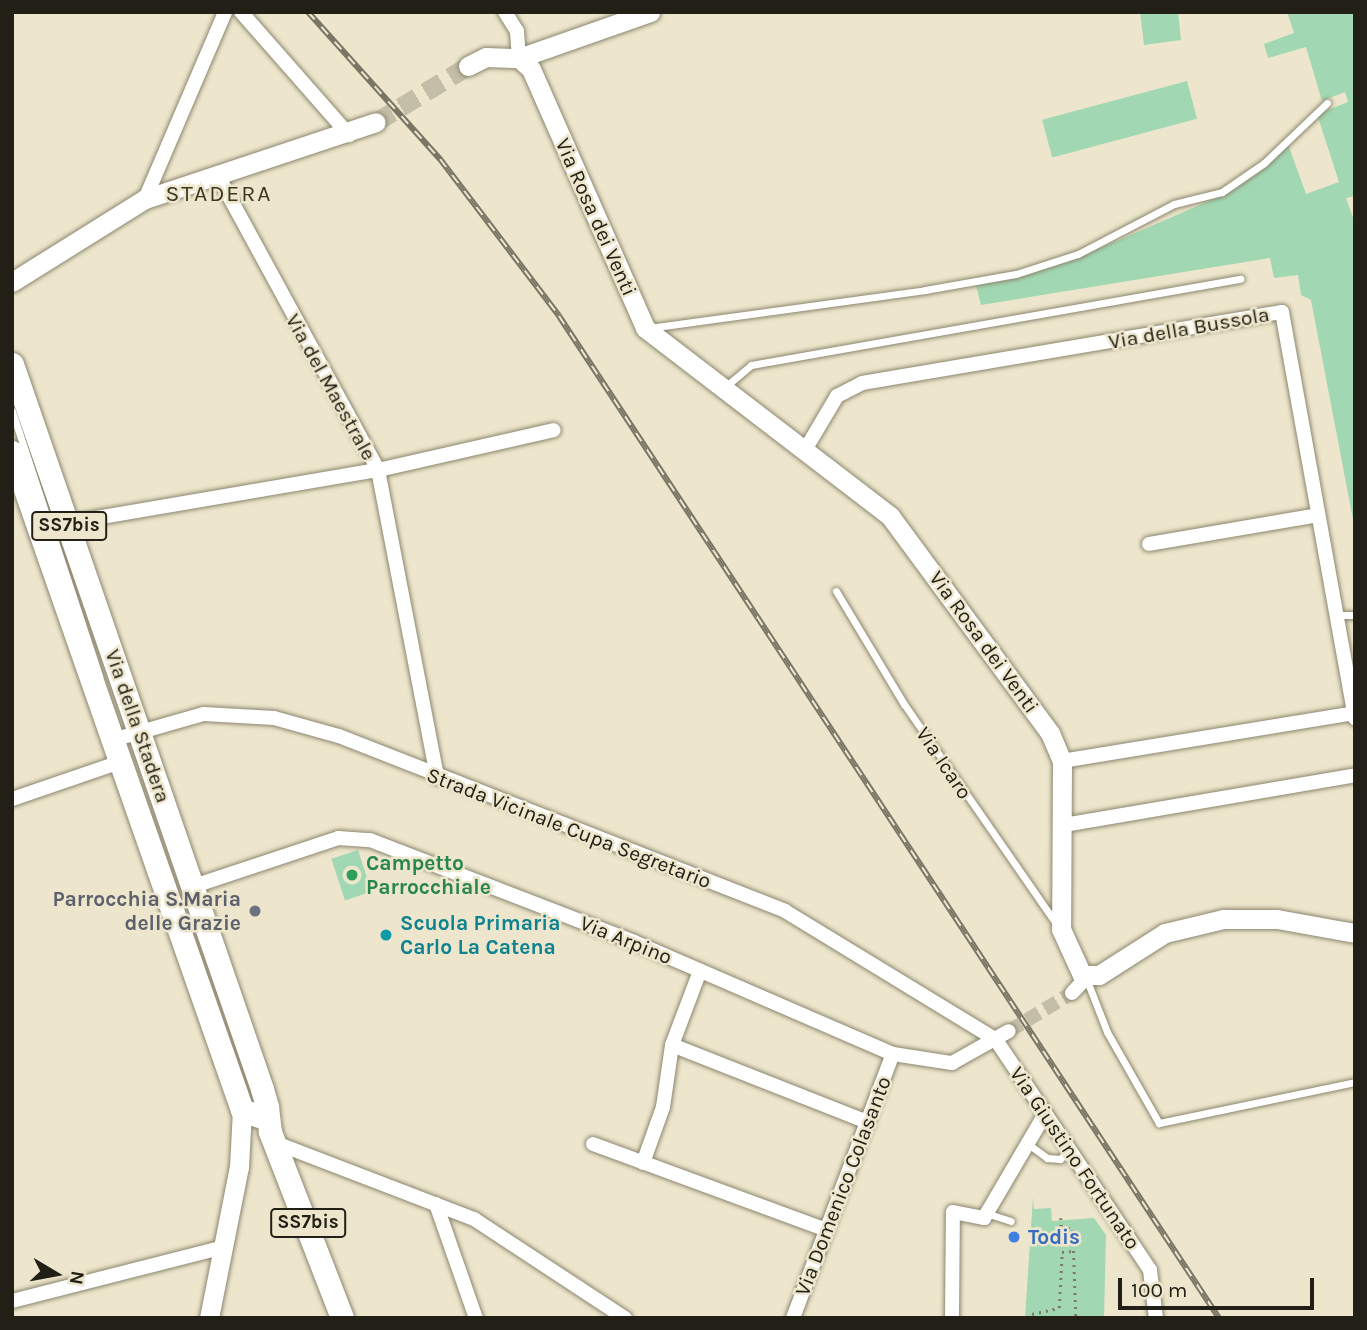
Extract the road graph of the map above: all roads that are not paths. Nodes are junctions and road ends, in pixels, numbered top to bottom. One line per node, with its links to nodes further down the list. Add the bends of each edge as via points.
1 (225, 12): 11 (street)
2 (241, 12): 9 (street)
3 (505, 12): 5 (street, via 517,31)
4 (650, 12): 5 (street)
5 (519, 58): 6 (street, via 486,57); 14 (street, Via Rosa dei Venti, via 530,69)
6 (468, 66)
7 (1327, 103): 14 (lane, via 1264,163 1222,192 1174,204 1077,254 1016,274 925,290)
8 (376, 122): 9 (street)
9 (349, 135): 10 (street)
10 (218, 176): 11 (street); 21 (street, Via del Maestrale)
11 (145, 199): 13 (street)
12 (1241, 279): 16 (lane, via 751,365)
13 (12, 282)
14 (645, 328): 16 (street, Via Rosa dei Venti)
15 (12, 364): 23 (main road, Via della Stadera / SS7bis)
16 (724, 388): 19 (street, Via Rosa dei Venti)
17 (12, 411): 28 (lane)
18 (554, 430): 21 (street)
19 (805, 450): 22 (street, Via della Bussola, via 837,396 862,383 1282,312); 34 (street, Via Rosa dei Venti, via 890,516 1051,733)
20 (12, 452): 30 (main road, Via della Stadera / SS7bis)
21 (377, 470): 23 (street); 36 (street, Via del Maestrale)
22 (1318, 515): 24 (street); 26 (street, Via della Bussola)
23 (67, 523): 29 (main road, Via della Stadera / SS7bis)
24 (1149, 544)
25 (836, 591): 41 (lane, Via Icaro, via 904,704)
26 (1336, 615): 27 (lane); 31 (street, Via della Bussola)
27 (1355, 615)
28 (99, 661): 29 (lane); 30 (lane)
29 (124, 689): 32 (main road, Via della Stadera)
30 (99, 694): 33 (main road, Via della Stadera / SS7bis)
31 (1354, 715): 34 (street)
32 (139, 731): 33 (street, Strada Vicinale Cupa Segretario); 36 (street, Strada Vicinale Cupa Segretario, via 227,711 274,718 339,736); 39 (main road, Via della Stadera)
33 (119, 750): 37 (street, Strada Vicinale Cupa Segretario); 49 (main road, Via della Stadera / SS7bis)
34 (1062, 761): 38 (street, Via Rosa dei Venti)
35 (1355, 775): 38 (street)
36 (437, 777): 46 (street, Strada Vicinale Cupa Segretario, via 785,911)
37 (12, 799)
38 (1064, 825): 41 (street, Via Rosa dei Venti)
39 (194, 886): 42 (street, Via Arpino, via 338,838 370,840); 50 (main road, Via della Stadera)
40 (1352, 928): 43 (street, via 1223,919 1165,933)
41 (1061, 929): 43 (street, Via Rosa dei Venti)
42 (700, 971): 47 (street); 48 (street, Via Arpino)
43 (1086, 978): 44 (street); 51 (lane, via 1107,1032 1159,1122)
44 (1072, 993)
45 (1009, 1031): 46 (street, Via Arpino)
46 (996, 1040): 48 (street, Via Arpino, via 952,1063); 53 (street, Via Giustino Fortunato)
47 (672, 1045): 54 (street); 58 (street, via 663,1107)
48 (893, 1054): 54 (street, Via Domenico Colasanto)
49 (228, 1055): 50 (main road, via 242,1066); 52 (main road, Via della Stadera / SS7bis)
50 (252, 1059): 52 (main road, Via della Stadera)
51 (1355, 1082)
52 (258, 1113): 59 (street); 63 (street, via 239,1139); 66 (main road, SS7bis)
53 (1045, 1114): 55 (street); 57 (street, Via Giustino Fortunato)
54 (867, 1122): 62 (street, Via Domenico Colasanto)
55 (1027, 1143): 57 (lane, via 1047,1158 1060,1159); 60 (street)
56 (593, 1144): 58 (street)
57 (1069, 1150): 71 (street, Via Giustino Fortunato, via 1150,1270)
58 (643, 1163): 62 (street)
59 (436, 1204): 67 (street); 68 (street, via 495,1231)
60 (986, 1213): 61 (lane); 70 (street, via 953,1212)
61 (1011, 1221)
62 (827, 1230): 69 (street, Via Domenico Colasanto)
63 (225, 1247): 64 (street); 65 (street)
64 (12, 1301)
65 (209, 1318)
66 (342, 1318)
67 (476, 1318)
68 (625, 1318)
69 (793, 1318)
70 (952, 1318)
71 (1156, 1318)

